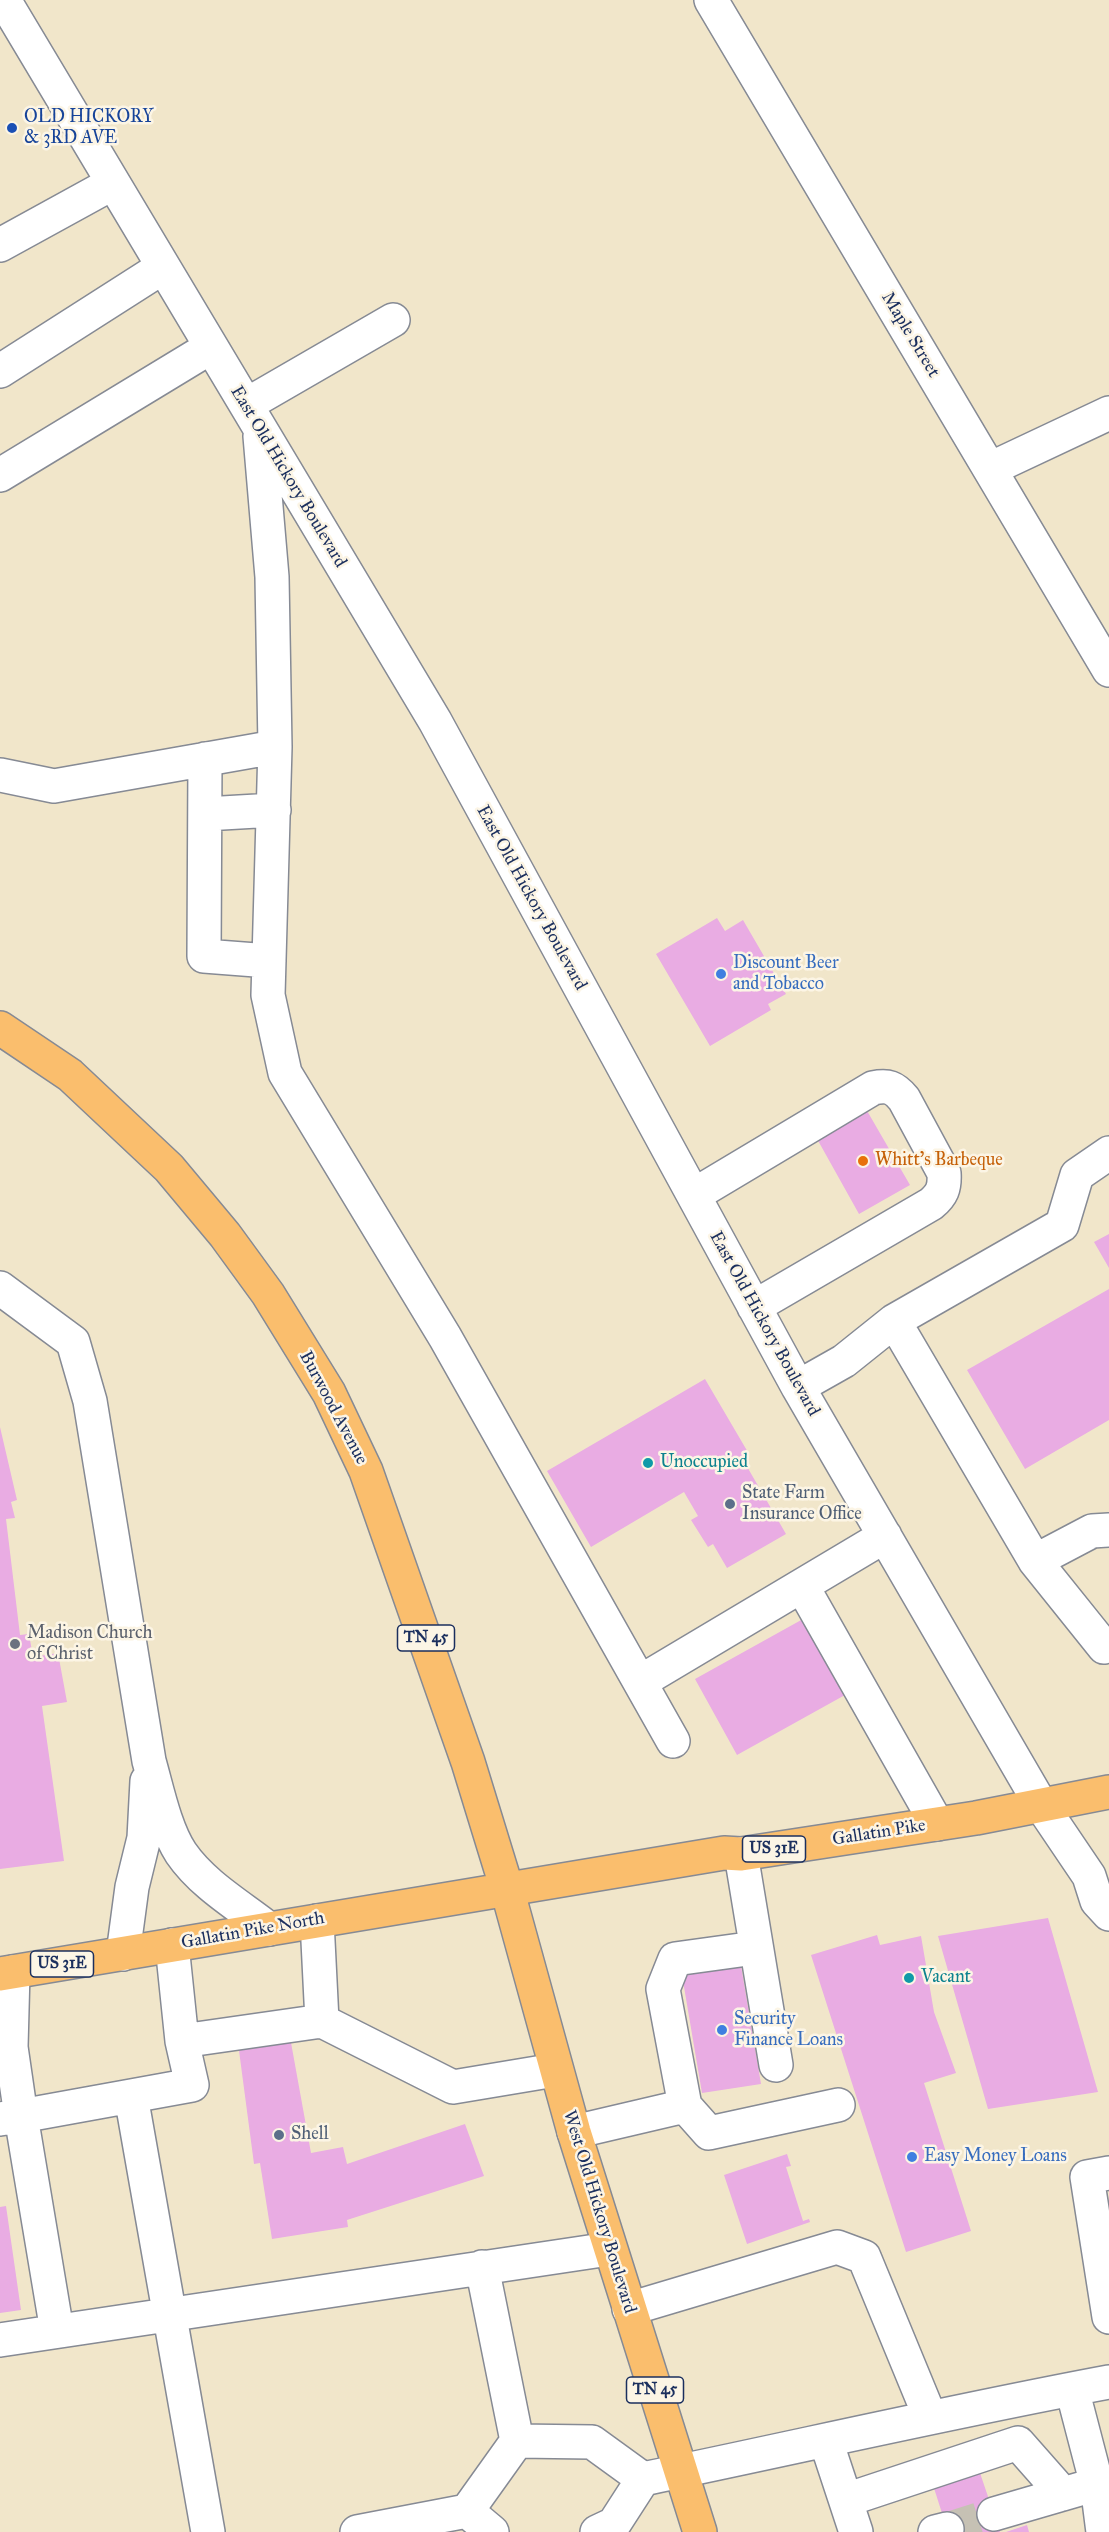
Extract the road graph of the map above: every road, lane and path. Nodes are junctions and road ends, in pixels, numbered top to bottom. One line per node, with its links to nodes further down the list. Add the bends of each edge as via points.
1 (4, 0): 3 (street, East Old Hickory Boulevard)
2 (711, 0): 11 (street, Maple Street)
3 (113, 183): 4 (street); 5 (street, East Old Hickory Boulevard)
4 (0, 245)
5 (163, 267): 7 (street, East Old Hickory Boulevard); 8 (street)
6 (393, 320): 10 (street)
7 (211, 346): 10 (street, East Old Hickory Boulevard); 12 (street)
8 (0, 371)
9 (1109, 413): 11 (street)
10 (253, 417): 14 (street, via 272,577); 22 (street, East Old Hickory Boulevard, via 435,721)
11 (990, 469): 13 (street, Maple Street)
12 (0, 475)
13 (1108, 667)
14 (275, 747): 15 (street); 17 (street)
15 (205, 759): 16 (street, via 54,786); 18 (street)
16 (0, 775)
17 (274, 810): 18 (street); 19 (street)
18 (205, 814): 19 (street, via 204,956)
19 (269, 961): 32 (street, via 268,995 285,1072 445,1337)
20 (0, 1028): 39 (main road, Burwood Avenue / TN 45, via 70,1075 170,1168 268,1294 329,1394 366,1471 402,1569)
21 (1109, 1153): 25 (street, via 1077,1175 1062,1225)
22 (694, 1196): 24 (street, East Old Hickory Boulevard); 24 (street, via 873,1088 896,1088 904,1098 944,1173 945,1186 940,1196)
23 (0, 1288): 34 (street, via 74,1342 84,1373)
24 (754, 1306): 26 (street, East Old Hickory Boulevard)
25 (894, 1321): 26 (street, via 844,1361); 29 (street)
26 (798, 1387): 28 (street, East Old Hickory Boulevard)
27 (1109, 1530): 29 (street, via 1092,1532)
28 (885, 1536): 30 (street); 36 (street, East Old Hickory Boulevard)
29 (1035, 1561): 31 (street, via 1104,1647)
30 (802, 1586): 32 (street); 37 (street)
31 (1109, 1646)
32 (639, 1682): 33 (street)
33 (673, 1741)
34 (149, 1761): 42 (street, via 180,1852 201,1876); 45 (street, via 144,1838 132,1887)
35 (1109, 1792): 36 (main road, Gallatin Pike / US 31E)
36 (1041, 1804): 37 (main road, Gallatin Pike / US 31E); 40 (street, East Old Hickory Boulevard, via 1089,1876 1097,1901)
37 (937, 1824): 38 (main road, Gallatin Pike / US 31E)
38 (741, 1854): 39 (main road, Gallatin Pike / US 31E, via 724,1853); 44 (street)
39 (507, 1889): 41 (main road, Gallatin Pike North / US 31E); 50 (main road, West Old Hickory Boulevard / TN 45)
40 (1109, 1914)
41 (317, 1921): 42 (main road, Gallatin Pike North / US 31E); 47 (street)
42 (269, 1929): 43 (main road, Gallatin Pike North / US 31E)
43 (172, 1945): 45 (main road, Gallatin Pike North / US 31E); 48 (street)
44 (755, 1948): 49 (street); 53 (street, via 675,1959 663,1989)
45 (123, 1953): 46 (main road, Gallatin Pike North / US 31E)
46 (6, 1973): 54 (street)
47 (322, 2021): 48 (street); 50 (street, via 453,2087)
48 (182, 2041): 51 (street, via 192,2085)
49 (776, 2065)
50 (555, 2070): 55 (main road, West Old Hickory Boulevard / TN 45)
51 (131, 2096): 54 (street); 60 (street)
52 (838, 2105): 53 (street, via 709,2133)
53 (685, 2106): 55 (street)
54 (11, 2118): 62 (street)
55 (574, 2132): 57 (main road, West Old Hickory Boulevard / TN 45)
56 (1109, 2173): 61 (street, via 1087,2177)
57 (609, 2249): 58 (street); 59 (main road, West Old Hickory Boulevard / TN 45)
58 (482, 2267): 60 (street); 67 (street)
59 (629, 2309): 66 (street, via 837,2247 864,2257); 69 (main road, West Old Hickory Boulevard / TN 45)
60 (168, 2314): 62 (street); 76 (street)
61 (1109, 2316)
62 (57, 2331): 63 (street)
63 (0, 2340)
64 (1109, 2382): 65 (street)
65 (1072, 2389): 66 (street); 71 (street)
66 (930, 2417): 68 (street)
67 (517, 2441): 70 (street, via 592,2442); 74 (street)
68 (826, 2441): 69 (street); 73 (street)
69 (681, 2471): 70 (street); 80 (main road, West Old Hickory Boulevard / TN 45)
70 (643, 2479): 79 (street, via 614,2524)
71 (1097, 2485): 72 (street); 82 (street)
72 (1063, 2494): 73 (street, via 1018,2443); 75 (street)
73 (846, 2500): 81 (street)
74 (467, 2511): 77 (street); 78 (street)
75 (994, 2514)
76 (208, 2532)
77 (357, 2532)
78 (492, 2532)
79 (597, 2532)
80 (700, 2532)
81 (856, 2532)
82 (1103, 2532)

